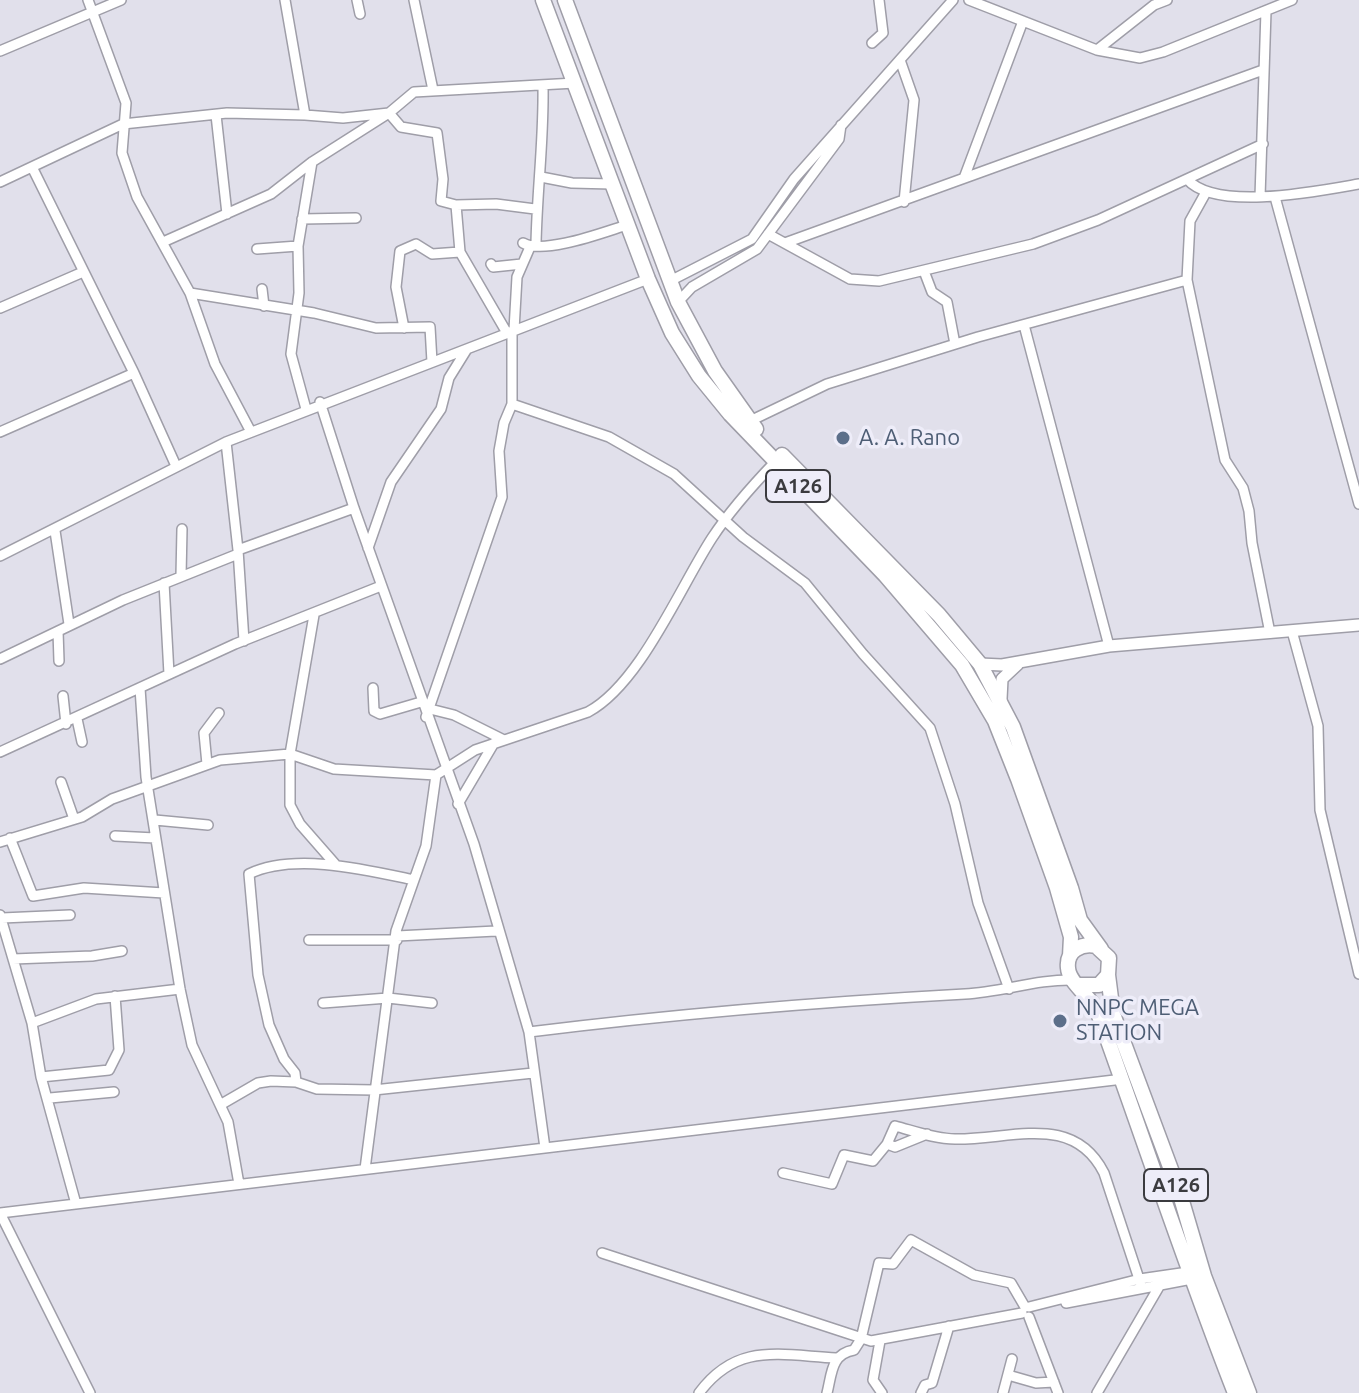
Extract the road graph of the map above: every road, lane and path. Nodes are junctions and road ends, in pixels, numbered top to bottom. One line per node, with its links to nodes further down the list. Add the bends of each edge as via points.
1 (121, 0): 13 (street)
2 (287, 0): 27 (street)
3 (357, 0): 15 (street)
4 (414, 0): 24 (street)
5 (543, 0): 22 (highway, A126)
6 (565, 0): 62 (highway, A126)
7 (879, 0): 17 (street, via 883,33)
8 (953, 0): 20 (street)
9 (969, 0): 16 (street)
10 (1167, 0): 12 (street)
11 (1292, 0): 14 (street)
12 (1149, 3): 18 (street)
13 (91, 5): 19 (street); 28 (street, via 126,103)
14 (1266, 11): 18 (street, via 1148,57); 21 (street)
15 (360, 14)
16 (1023, 21): 18 (street); 34 (street)
17 (872, 43)
18 (1097, 50)
19 (0, 51)
20 (900, 60): 29 (street); 42 (street, via 914,100)
21 (1263, 70): 30 (street); 34 (street)
22 (575, 83): 23 (street); 37 (highway, A126)
23 (543, 86): 24 (street); 33 (street)
24 (433, 90): 25 (street, via 406,95)
25 (389, 113): 27 (street); 31 (street); 43 (street, via 401,127 436,131 441,201)
26 (216, 115): 27 (street); 28 (street); 45 (street)
27 (305, 115)
28 (123, 124): 32 (street); 50 (street, via 128,172)
29 (841, 125): 49 (street, via 839,139); 62 (street, via 785,190 752,239)
30 (1263, 144): 35 (street); 40 (street)
31 (312, 162): 45 (street, via 271,194); 47 (street)
32 (33, 169): 36 (street); 59 (street)
33 (541, 177): 37 (street); 44 (street)
34 (964, 178): 42 (street)
35 (1187, 179): 39 (street); 58 (street, via 1033,244)
36 (0, 182)
37 (612, 184): 48 (highway, A126)
38 (1359, 184): 41 (street)
39 (1205, 194): 40 (street); 61 (street, via 1190,221)
40 (1260, 197): 41 (street)
41 (1275, 197): 85 (street)
42 (904, 202): 51 (street)
43 (456, 205): 44 (street); 55 (street)
44 (535, 209): 52 (street, via 536,244)
45 (227, 214): 50 (street)
46 (356, 218): 47 (street)
47 (302, 219): 53 (street)
48 (627, 225): 52 (street, via 563,243); 60 (highway, A126)
49 (768, 234): 51 (street); 65 (street, via 752,253 692,287)
50 (163, 242): 64 (street)
51 (785, 243): 58 (street, via 850,279 879,281)
52 (527, 245): 57 (street)
53 (298, 246): 54 (street); 68 (street)
54 (257, 249)
55 (460, 252): 70 (street, via 432,254 416,244 400,251 396,287); 71 (street)
56 (491, 264): 57 (street)
57 (522, 264): 71 (street)
58 (924, 271): 72 (street, via 932,292 947,302)
59 (83, 272): 67 (street); 75 (street)
60 (648, 279): 71 (street); 83 (highway, A126, via 699,376)
61 (1187, 280): 69 (street); 101 (street, via 1225,460 1243,488 1249,511)
62 (670, 281): 65 (highway, A126)
63 (262, 289): 66 (street)
64 (190, 293): 66 (street); 81 (street, via 215,364)
65 (678, 302): 79 (highway, A126, via 715,371)
66 (264, 306): 68 (street)
67 (0, 308)
68 (297, 312): 70 (street, via 376,328); 78 (street, via 291,354)
69 (1024, 325): 72 (street); 103 (street)
70 (404, 328): 74 (street, via 430,327)
71 (511, 332): 73 (street); 77 (street)
72 (955, 344): 79 (street, via 827,384)
73 (467, 349): 74 (street); 90 (street, via 449,378 441,409 391,482)
74 (432, 362): 76 (street)
75 (134, 373): 80 (street); 84 (street)
76 (320, 402): 78 (street); 86 (street)
77 (512, 404): 87 (street, via 609,437 674,474); 113 (street, via 499,451 502,497)
78 (306, 409): 81 (street)
79 (750, 421): 107 (highway, A126)
80 (0, 432)
81 (251, 432): 82 (street)
82 (226, 442): 84 (street); 91 (street)
83 (775, 462): 87 (street); 142 (highway, A126, via 926,620 981,696 1009,754 1052,875 1071,937)
84 (176, 466): 89 (street)
85 (1359, 504)
86 (354, 508): 90 (street); 91 (street)
87 (724, 521): 118 (street, via 614,695 588,712); 149 (street, via 805,583 930,728 955,804 978,903)
88 (182, 529): 93 (street)
89 (55, 531): 92 (street); 97 (street)
90 (368, 548): 95 (street)
91 (238, 552): 93 (street); 102 (street)
92 (0, 556)
93 (181, 576): 94 (street)
94 (164, 583): 97 (street); 108 (street)
95 (381, 586): 96 (street); 113 (street)
96 (314, 615): 102 (street); 120 (street)
97 (69, 624): 99 (street)
98 (1359, 625): 100 (street)
99 (58, 631): 104 (street); 105 (street)
100 (1292, 631): 101 (street); 144 (street, via 1318,726 1320,810)
101 (1270, 633): 103 (street)
102 (244, 641): 108 (street)
103 (1109, 646): 106 (street)
104 (0, 659)
105 (59, 661)
106 (1022, 661): 107 (street); 112 (street, via 1002,679)
107 (980, 664): 112 (highway, A126)
108 (169, 674): 109 (street)
109 (140, 688): 115 (street); 124 (street)
110 (373, 688): 113 (street, via 374,711 380,714)
111 (63, 696): 116 (street)
112 (1001, 700): 140 (highway, A126, via 1076,911)
113 (425, 708): 118 (street); 122 (street)
114 (219, 713): 121 (street, via 204,733)
115 (77, 719): 116 (street); 117 (street)
116 (66, 724): 119 (street)
117 (82, 742)
118 (499, 742): 122 (street, via 475,750); 125 (street)
119 (0, 752)
120 (290, 754): 121 (street); 122 (street, via 334,769); 132 (street, via 290,805)
121 (207, 764): 124 (street)
122 (441, 774): 125 (street); 133 (street)
123 (61, 782): 126 (street)
124 (148, 785): 126 (street); 127 (street)
125 (458, 804): 137 (street)
126 (74, 819): 131 (street)
127 (155, 820): 128 (street); 130 (street)
128 (208, 825)
129 (115, 836): 130 (street)
130 (155, 838): 134 (street)
131 (5, 840): 134 (street, via 33,896 84,888)
132 (335, 864): 133 (street); 159 (street, via 272,867 249,874 269,1025)
133 (414, 880): 138 (street)
134 (164, 893): 148 (street)
135 (70, 915): 136 (street)
136 (1, 916): 143 (street)
137 (496, 931): 138 (street); 155 (street)
138 (397, 938): 139 (street); 151 (street)
139 (309, 940)
140 (1101, 949): 142 (highway, via 1084,945); 145 (highway, A126, via 1110,964)
141 (122, 951): 143 (street)
142 (1069, 958): 146 (street); 147 (highway, A126)
143 (13, 959): 154 (street)
144 (1359, 974)
145 (1108, 975): 147 (highway, via 1099,985); 175 (highway, A126, via 1113,1014 1179,1191)
146 (1048, 979): 147 (street); 149 (street)
147 (1076, 982): 158 (highway, A126, via 1097,1009)
148 (180, 989): 150 (street); 163 (street, via 192,1045)
149 (1009, 989): 155 (street, via 827,1001)
150 (115, 996): 154 (street); 157 (street, via 119,1050 109,1070)
151 (388, 998): 152 (street); 153 (street); 160 (street)
152 (323, 1003)
153 (432, 1003)
154 (32, 1023): 157 (street)
155 (529, 1032): 156 (street)
156 (533, 1073): 160 (street); 166 (street)
157 (41, 1077): 162 (street)
158 (1123, 1079): 166 (street); 175 (highway, A126)
159 (296, 1082): 160 (street, via 317,1089); 163 (street, via 258,1083)
160 (374, 1090): 167 (street)
161 (114, 1092): 162 (street)
162 (50, 1098): 170 (street)
163 (220, 1105): 169 (street)
164 (927, 1134): 165 (street, via 895,1147); 165 (street, via 895,1126); 176 (street, via 953,1139 1056,1134 1082,1143 1104,1173)
165 (887, 1144): 168 (street, via 873,1161 844,1155 832,1184)
166 (545, 1148): 167 (street)
167 (365, 1169): 169 (street)
168 (783, 1173)
169 (239, 1184): 170 (street)
170 (76, 1204): 171 (street)
171 (0, 1213): 172 (street)
172 (11, 1232): 173 (street); 186 (street)
173 (0, 1239)
174 (602, 1253): 180 (street)
175 (1196, 1275): 176 (street); 177 (street); 194 (highway, A126); 195 (highway, A126)
176 (1141, 1283): 177 (street); 178 (street)
177 (1160, 1285): 193 (street)
178 (1028, 1311): 179 (street); 180 (street, via 1011,1283 974,1275 911,1240 893,1264 879,1263); 185 (street)
179 (949, 1326): 181 (street); 190 (street, via 932,1383)
180 (861, 1339): 181 (street); 182 (street, via 854,1350)
181 (880, 1341): 189 (street, via 873,1380)
182 (836, 1358): 187 (street, via 740,1357 714,1373); 188 (street)
183 (1012, 1359): 184 (street)
184 (1008, 1375): 185 (street); 191 (street)
185 (1054, 1382): 192 (street)
186 (90, 1393)
187 (699, 1393)
188 (827, 1393)
189 (882, 1393)
190 (921, 1393)
191 (1003, 1393)
192 (1058, 1393)
193 (1097, 1393)
194 (1235, 1393)
195 (1249, 1393)

